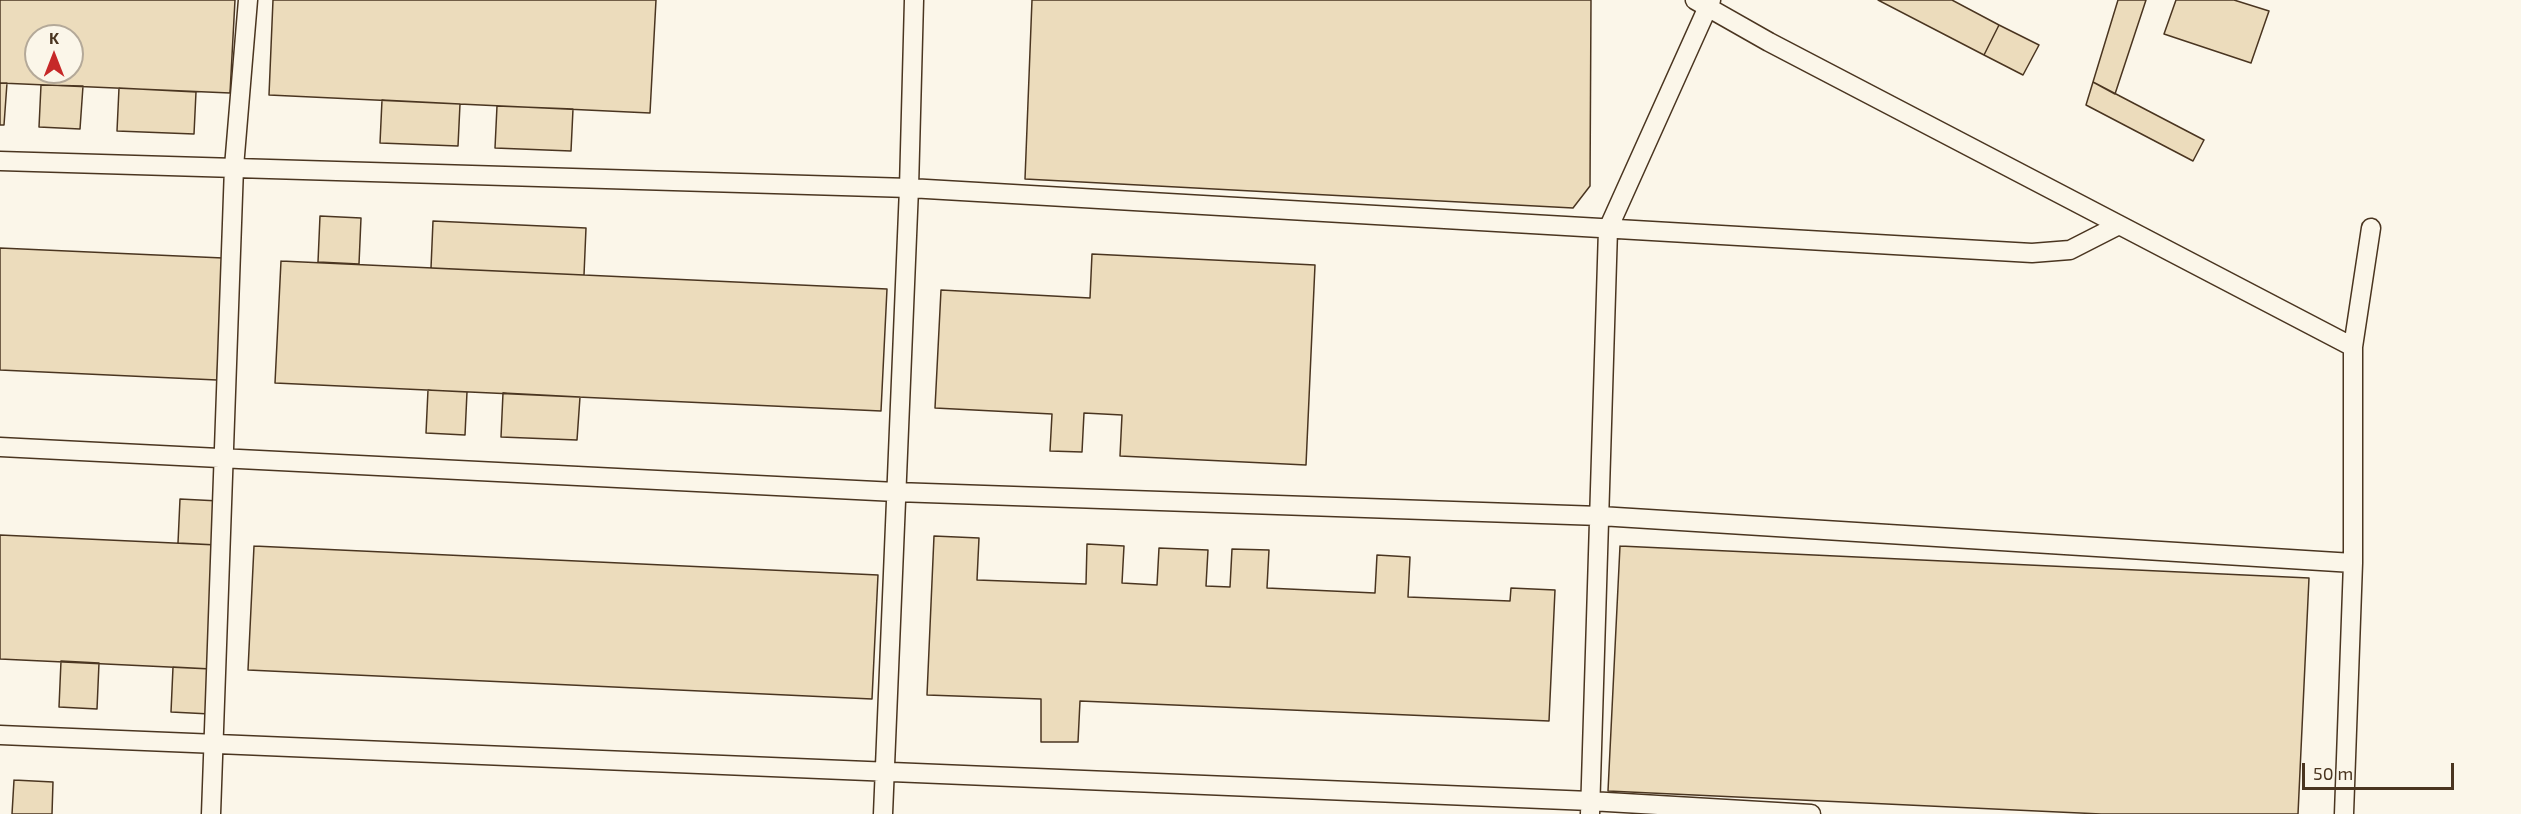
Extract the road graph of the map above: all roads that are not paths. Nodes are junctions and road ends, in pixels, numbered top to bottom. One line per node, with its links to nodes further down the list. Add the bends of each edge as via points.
1 (248, 0): 5 (street)
2 (914, 0): 6 (street)
3 (1704, 2): 7 (street); 9 (street)
4 (0, 162): 5 (street)
5 (234, 167): 6 (street); 12 (street)
6 (909, 188): 9 (street); 13 (street)
7 (2119, 225): 9 (street, via 2070,250 2032,253); 10 (street)
8 (2371, 228): 10 (street)
9 (1608, 229): 14 (street)
10 (2353, 347): 15 (street)
11 (0, 447): 12 (street)
12 (224, 457): 13 (street); 17 (street)
13 (896, 492): 14 (street); 18 (street)
14 (1600, 516): 15 (street); 19 (street)
15 (2353, 563): 23 (street)
16 (0, 735): 17 (street)
17 (213, 743): 18 (street); 20 (street)
18 (885, 772): 19 (street); 21 (street)
19 (1590, 807): 22 (street)
20 (211, 814)
21 (883, 814)
22 (1810, 814)
23 (2344, 814)

